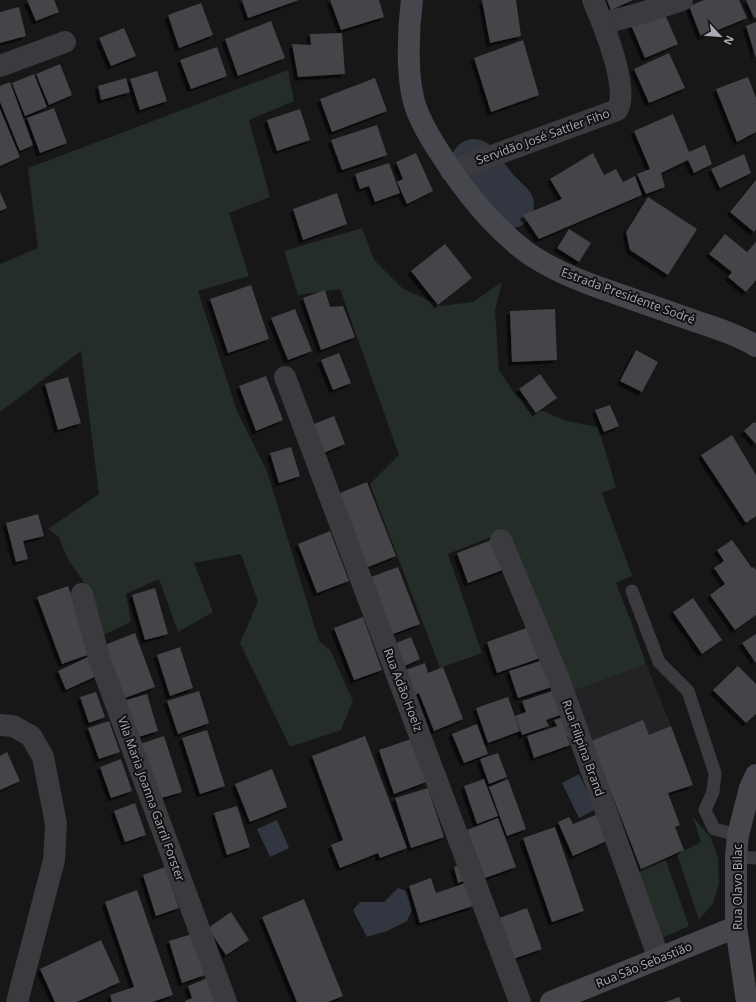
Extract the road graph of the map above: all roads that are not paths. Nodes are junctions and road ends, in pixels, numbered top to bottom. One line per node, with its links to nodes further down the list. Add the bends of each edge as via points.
1 (412, 0): 7 (street, Estrada Presidente Sodré, via 410,64 411,86 416,107 436,146)
2 (593, 0): 4 (street, Servidão José Sattler Fiho)
3 (682, 0): 4 (street)
4 (603, 23): 7 (street, Servidão José Sattler Fiho, via 618,71 621,102 617,110)
5 (64, 42): 6 (street)
6 (0, 66)
7 (467, 165): 8 (street, Estrada Presidente Sodré, via 468,194 526,251 549,266 611,292 714,327)
8 (756, 346)
9 (285, 377): 21 (street, Rua Adão Hoelz)
10 (501, 540): 18 (street, Rua Filipina Brand, via 558,677)
11 (632, 590): 15 (lane, via 659,662 688,691 703,736 715,773 713,792 705,810 714,829)
12 (82, 594): 20 (street, Vila Maria Joanna Garril Forster, via 99,658)
13 (0, 725): 19 (street, via 13,726 31,736 42,757 56,824 54,860)
14 (756, 775): 15 (street, Rua Olavo Bilac)
15 (738, 834): 16 (street, Rua Olavo Bilac)
16 (746, 858): 17 (street, Rua Olavo Bilac)
17 (736, 927): 18 (street, Rua São Sebastião); 23 (street, Rua Olavo Bilac)
18 (659, 959): 22 (street, Rua São Sebastião)
19 (16, 1002)
20 (226, 1002)
21 (520, 1002)
22 (552, 1002)
23 (747, 1002)

